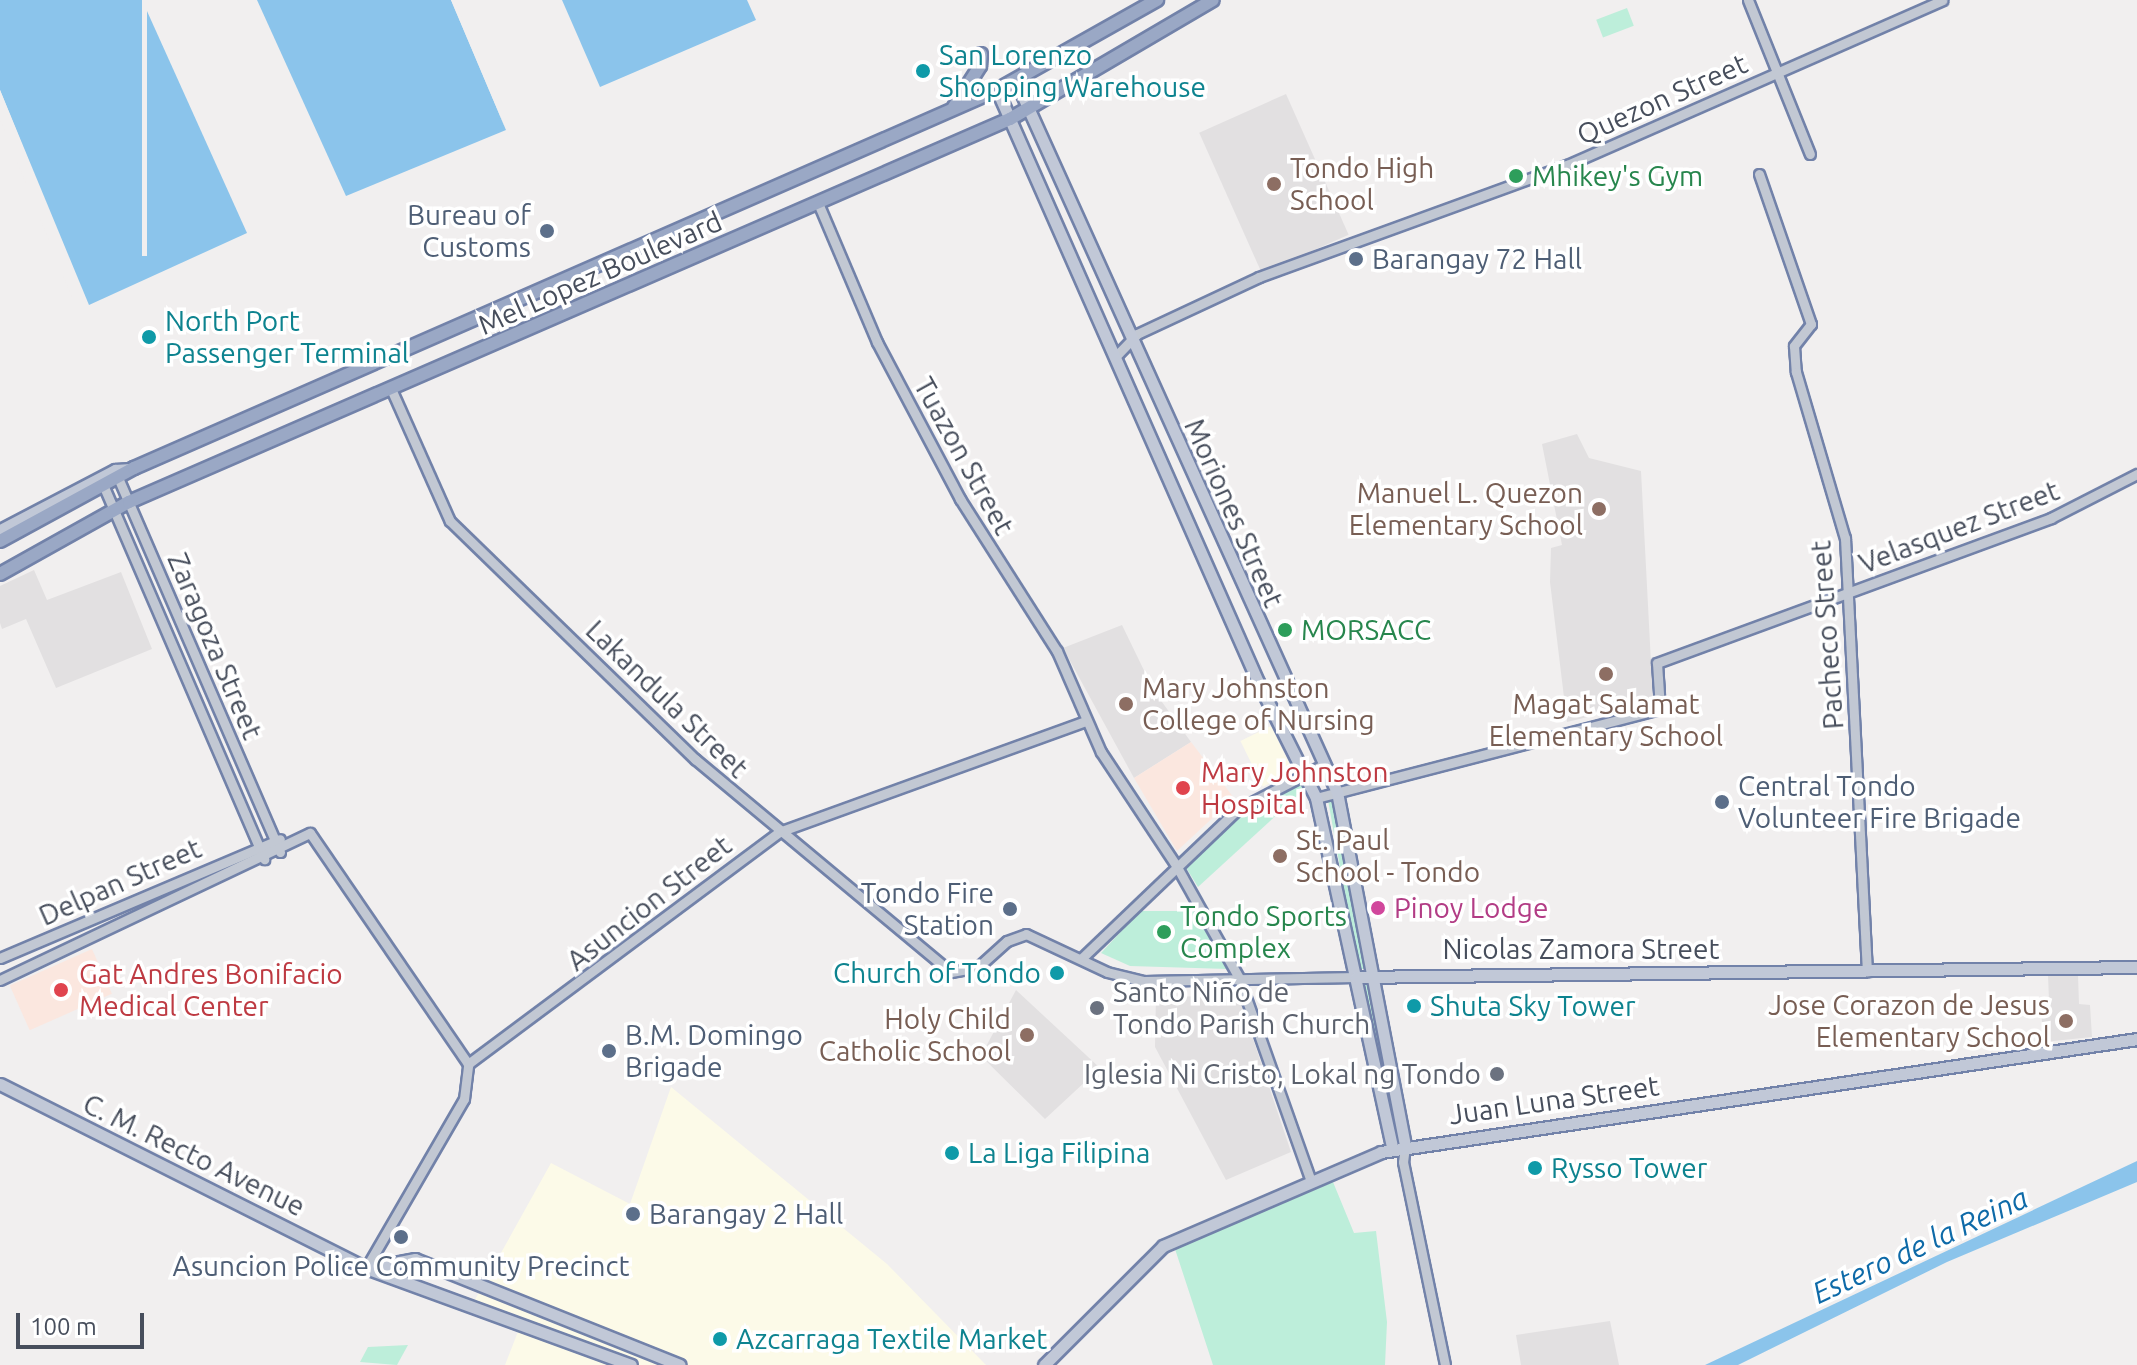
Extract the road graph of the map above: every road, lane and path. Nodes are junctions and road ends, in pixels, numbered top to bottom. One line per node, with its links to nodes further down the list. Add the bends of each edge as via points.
1 (1157, 0): 7 (highway, Mel Lopez Boulevard)
2 (1213, 0): 10 (highway, Mel Lopez Boulevard)
3 (1748, 0): 6 (street)
4 (1942, 0): 6 (street, Quezon Street)
5 (981, 54): 9 (highway, via 980,66)
6 (1779, 72): 12 (street); 15 (street, Quezon Street, via 1567,165 1259,277)
7 (1016, 81): 8 (highway, Mel Lopez Boulevard); 10 (main road, Moriones Street)
8 (997, 90): 9 (highway, Mel Lopez Boulevard); 11 (main road, Moriones Street)
9 (952, 110): 18 (highway, Mel Lopez Boulevard)
10 (1030, 110): 11 (highway, Mel Lopez Boulevard); 15 (main road, Moriones Street)
11 (1010, 119): 14 (highway, Mel Lopez Boulevard); 16 (main road, Moriones Street)
12 (1810, 154)
13 (1759, 174): 26 (street, Pacheco Street, via 1811,324 1794,346 1796,372 1845,538)
14 (818, 203): 17 (highway, Mel Lopez Boulevard); 27 (street, Tuazon Street, via 891,369 985,541 1057,651)
15 (1131, 341): 16 (street, Quezon Street); 28 (main road, Moriones Street)
16 (1115, 357): 29 (main road, Moriones Street)
17 (392, 391): 21 (highway, Mel Lopez Boulevard); 32 (street, Lakandula Street, via 450,521)
18 (116, 473): 20 (highway, Mel Lopez Boulevard); 21 (street, Zaragoza Street)
19 (2137, 474): 26 (street, Velasquez Street, via 2073,509)
20 (101, 481): 22 (street, Zaragoza Street); 23 (main road, Mel Lopez Boulevard); 24 (highway, Mel Lopez Boulevard)
21 (129, 502): 22 (highway, Mel Lopez Boulevard); 33 (street, Zaragoza Street)
22 (114, 510): 25 (highway, Mel Lopez Boulevard); 35 (street, Zaragoza Street)
23 (0, 530)
24 (0, 541)
25 (0, 574)
26 (1848, 593): 30 (street, Velasquez Street, via 1657,663 1660,709); 45 (street, Pacheco Street)
27 (1085, 721): 32 (street, Asuncion Street); 38 (street, Tuazon Street)
28 (1323, 765): 29 (street); 30 (main road, Moriones Street)
29 (1304, 774): 31 (main road, Moriones Street); 38 (street, via 1237,810)
30 (1337, 792): 31 (street); 46 (main road, Moriones Street)
31 (1316, 798): 47 (main road, Moriones Street)
32 (779, 832): 40 (street, Lakandula Street, via 951,972 978,967 1017,935); 51 (street, Asuncion Street)
33 (274, 839): 34 (street); 35 (street); 36 (street, Zaragoza Street)
34 (290, 840): 36 (street); 51 (street, via 307,833 317,837)
35 (258, 846): 37 (street, Zaragoza Street); 39 (street, Delpan Street)
36 (280, 852): 37 (street)
37 (264, 859): 41 (street, Delpan Street)
38 (1177, 867): 43 (street); 49 (street, Tuazon Street)
39 (83, 922): 41 (street); 42 (street, Delpan Street)
40 (1036, 936): 43 (street, Nicolas Zamora Street)
41 (91, 940): 48 (street, Delpan Street)
42 (0, 958): 48 (street, Delpan Street)
43 (1082, 958): 49 (street, Nicolas Zamora Street, via 1134,980)
44 (2137, 967): 45 (main road, Nicolas Zamora Street)
45 (1867, 971): 46 (main road, Nicolas Zamora Street)
46 (1375, 976): 47 (main road, Nicolas Zamora Street); 53 (main road, Moriones Street)
47 (1356, 977): 49 (street, Nicolas Zamora Street); 54 (main road, Moriones Street)
48 (4, 978)
49 (1239, 978): 56 (street, Tuazon Street)
50 (2137, 1039): 53 (main road, Juan Luna Street)
51 (468, 1064): 58 (street, via 464,1099)
52 (0, 1084): 58 (main road, C. M. Recto Avenue)
53 (1405, 1146): 54 (main road, Juan Luna Street); 55 (street, Moriones Street)
54 (1392, 1148): 55 (street, Moriones Street); 56 (main road, Juan Luna Street)
55 (1403, 1162): 63 (street, Moriones Street)
56 (1310, 1179): 62 (main road, Juan Luna Street, via 1163,1246)
57 (415, 1259): 58 (main road); 59 (main road, via 402,1268); 61 (main road)
58 (366, 1268): 59 (main road, C. M. Recto Avenue)
59 (408, 1281): 60 (main road, C. M. Recto Avenue)
60 (631, 1365)
61 (680, 1365)
62 (1044, 1365)
63 (1445, 1365)

